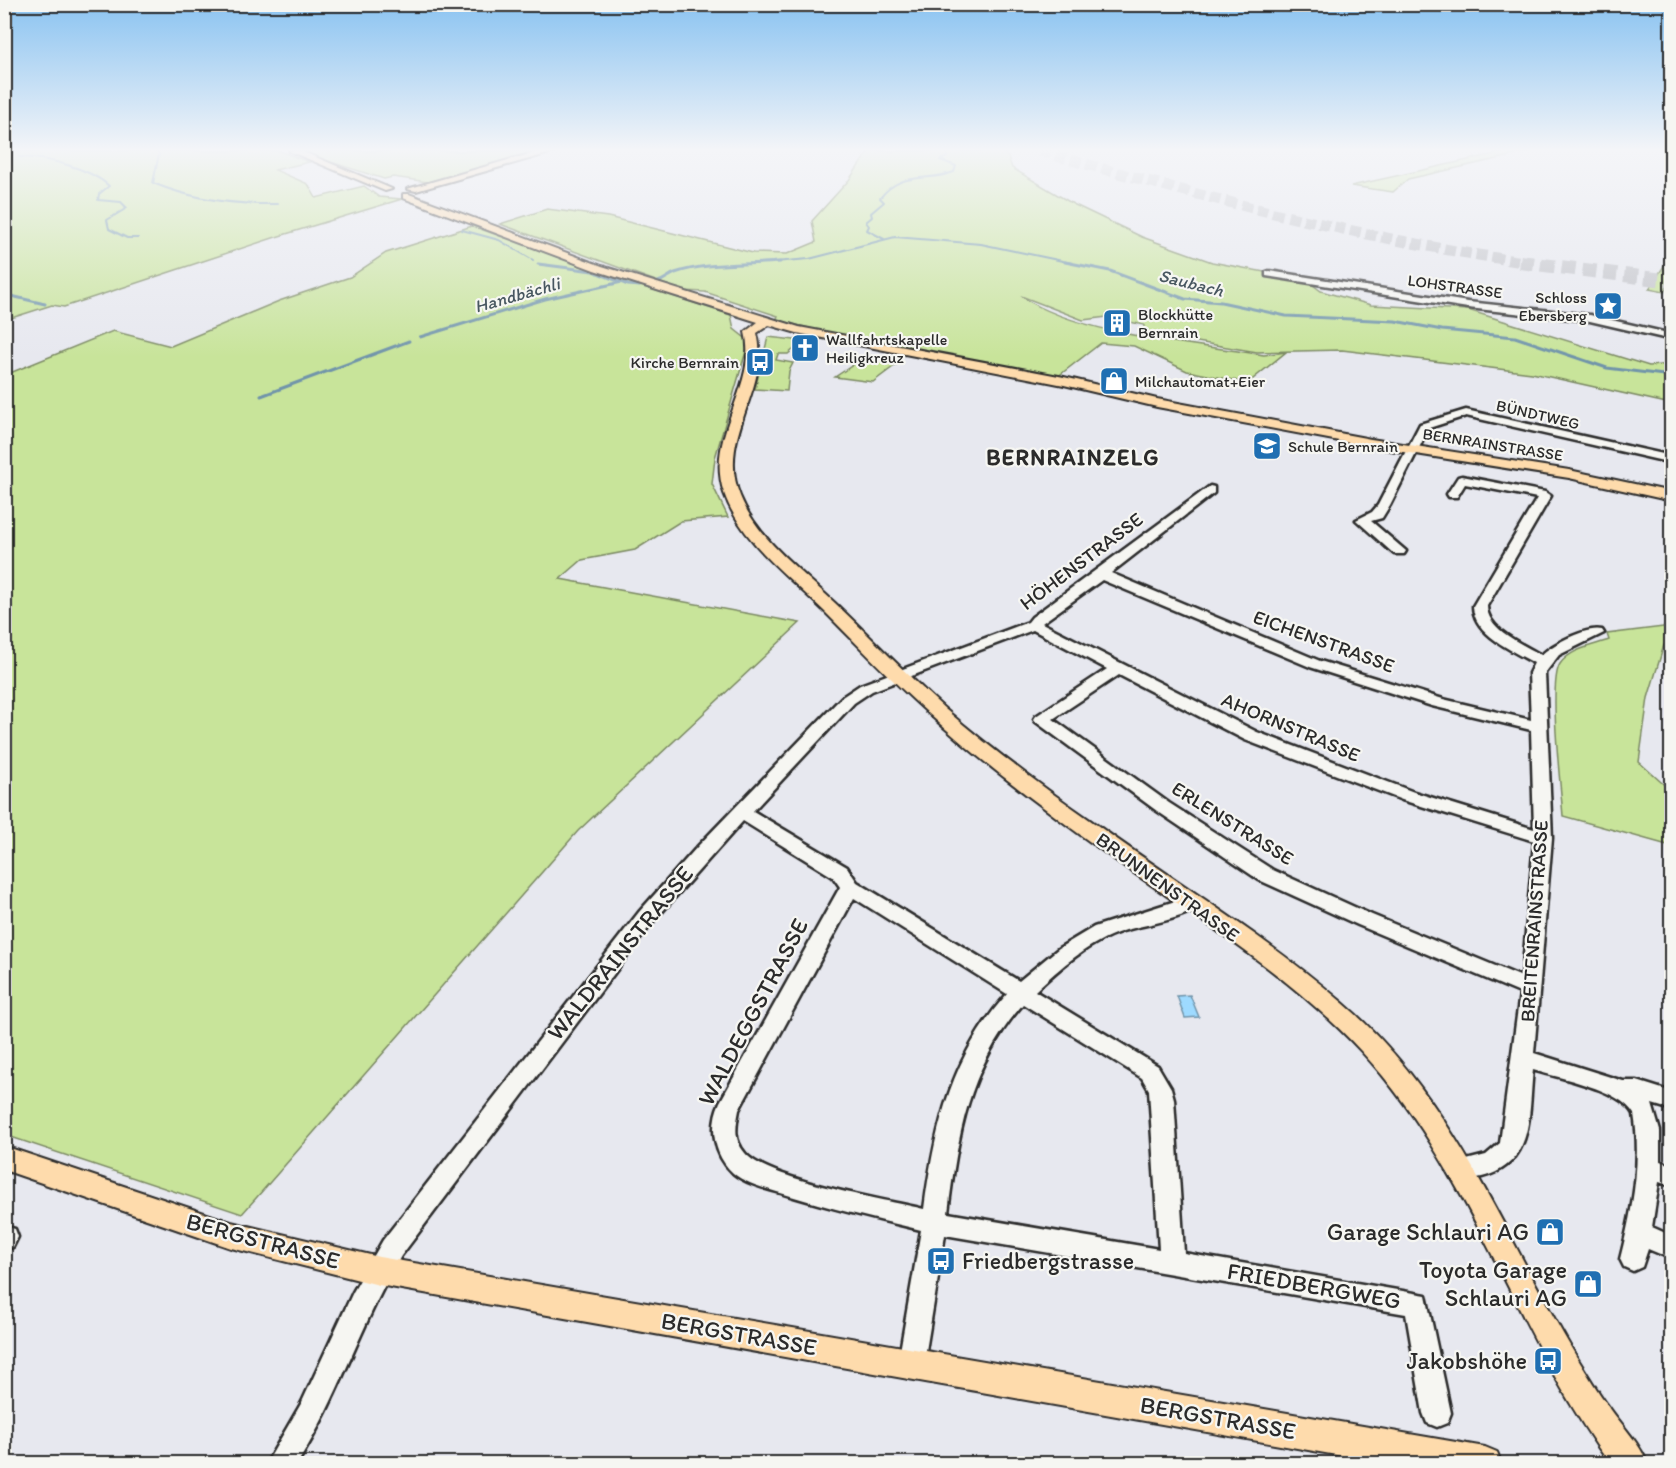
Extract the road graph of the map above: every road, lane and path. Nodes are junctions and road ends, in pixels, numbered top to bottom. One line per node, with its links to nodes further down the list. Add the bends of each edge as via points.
1 (477, 220): 3 (main road, BERNRAINSTRASSE, via 598,268)
2 (1269, 274): 4 (street, LOHSTRASSE, via 1468,305 1581,316)
3 (770, 323): 5 (main road, BERNRAINSTRASSE, via 888,350); 16 (main road, BRUNNENSTRASSE, via 754,339 755,355 724,458 733,500 759,539)
4 (1671, 337)
5 (1411, 450): 6 (street, BÜNDTWEG, via 1424,426 1466,413); 9 (main road, BERNRAINSTRASSE, via 1569,474); 10 (street, BÜNDTWEG, via 1384,505 1377,515 1362,520)
6 (1671, 460)
7 (1210, 490): 11 (street, HÖHENSTRASSE)
8 (1453, 494): 14 (street, via 1462,480 1506,484 1545,496 1480,606 1480,615 1495,633)
9 (1671, 497)
10 (1399, 551)
11 (1101, 574): 12 (street, HÖHENSTRASSE); 17 (street, EICHENSTRASSE, via 1315,664 1438,703)
12 (1034, 625): 15 (street, AHORNSTRASSE); 16 (street, HÖHENSTRASSE)
13 (1597, 633): 14 (street, via 1564,646)
14 (1541, 661): 17 (street, BREITENRAINSTRASSE, via 1536,695)
15 (1117, 669): 19 (street, AHORNSTRASSE, via 1251,736 1325,766); 22 (street, ERLENSTRASSE, via 1042,718 1163,807 1266,875)
16 (901, 676): 18 (street, WALDRAINSTRASSE, via 856,693); 21 (main road, BRUNNENSTRASSE, via 1007,768)
17 (1539, 727): 19 (street, BREITENRAINSTRASSE)
18 (742, 812): 20 (street, via 840,872); 36 (street, WALDRAINSTRASSE, via 646,917 408,1225)
19 (1543, 838): 22 (street, BREITENRAINSTRASSE)
20 (850, 887): 23 (street); 31 (street, WALDEGGSTRASSE, via 728,1109 723,1132 734,1158 754,1173 821,1195)
21 (1191, 903): 23 (street, via 1091,936 1045,968); 29 (main road, BRUNNENSTRASSE, via 1310,988 1346,1019 1403,1083)
22 (1531, 989): 24 (street, BREITENRAINSTRASSE)
23 (1021, 992): 31 (street, via 989,1033 961,1087); 35 (street, via 1140,1063 1156,1079 1163,1100)
24 (1522, 1058): 25 (street); 29 (street, BREITENRAINSTRASSE, via 1511,1150 1497,1162)
25 (1622, 1091): 26 (street, via 1637,1090); 28 (street, via 1639,1102 1647,1115)
26 (1671, 1101)
27 (4, 1158): 36 (main road, BERGSTRASSE, via 231,1235)
28 (1647, 1167): 30 (street); 32 (street)
29 (1460, 1171): 41 (main road, BRUNNENSTRASSE, via 1578,1391)
30 (1671, 1176)
31 (934, 1222): 35 (street, FRIEDBERGWEG); 37 (street)
32 (1640, 1233): 33 (street); 34 (street)
33 (1671, 1248)
34 (1633, 1259)
35 (1172, 1261): 38 (street, FRIEDBERGWEG, via 1417,1304)
36 (379, 1271): 37 (main road, BERGSTRASSE); 39 (street, WALDRAINSTRASSE, via 300,1435)
37 (911, 1363): 40 (main road, BERGSTRASSE)
38 (1437, 1413)
39 (280, 1464)
40 (1485, 1464)
41 (1631, 1464)

